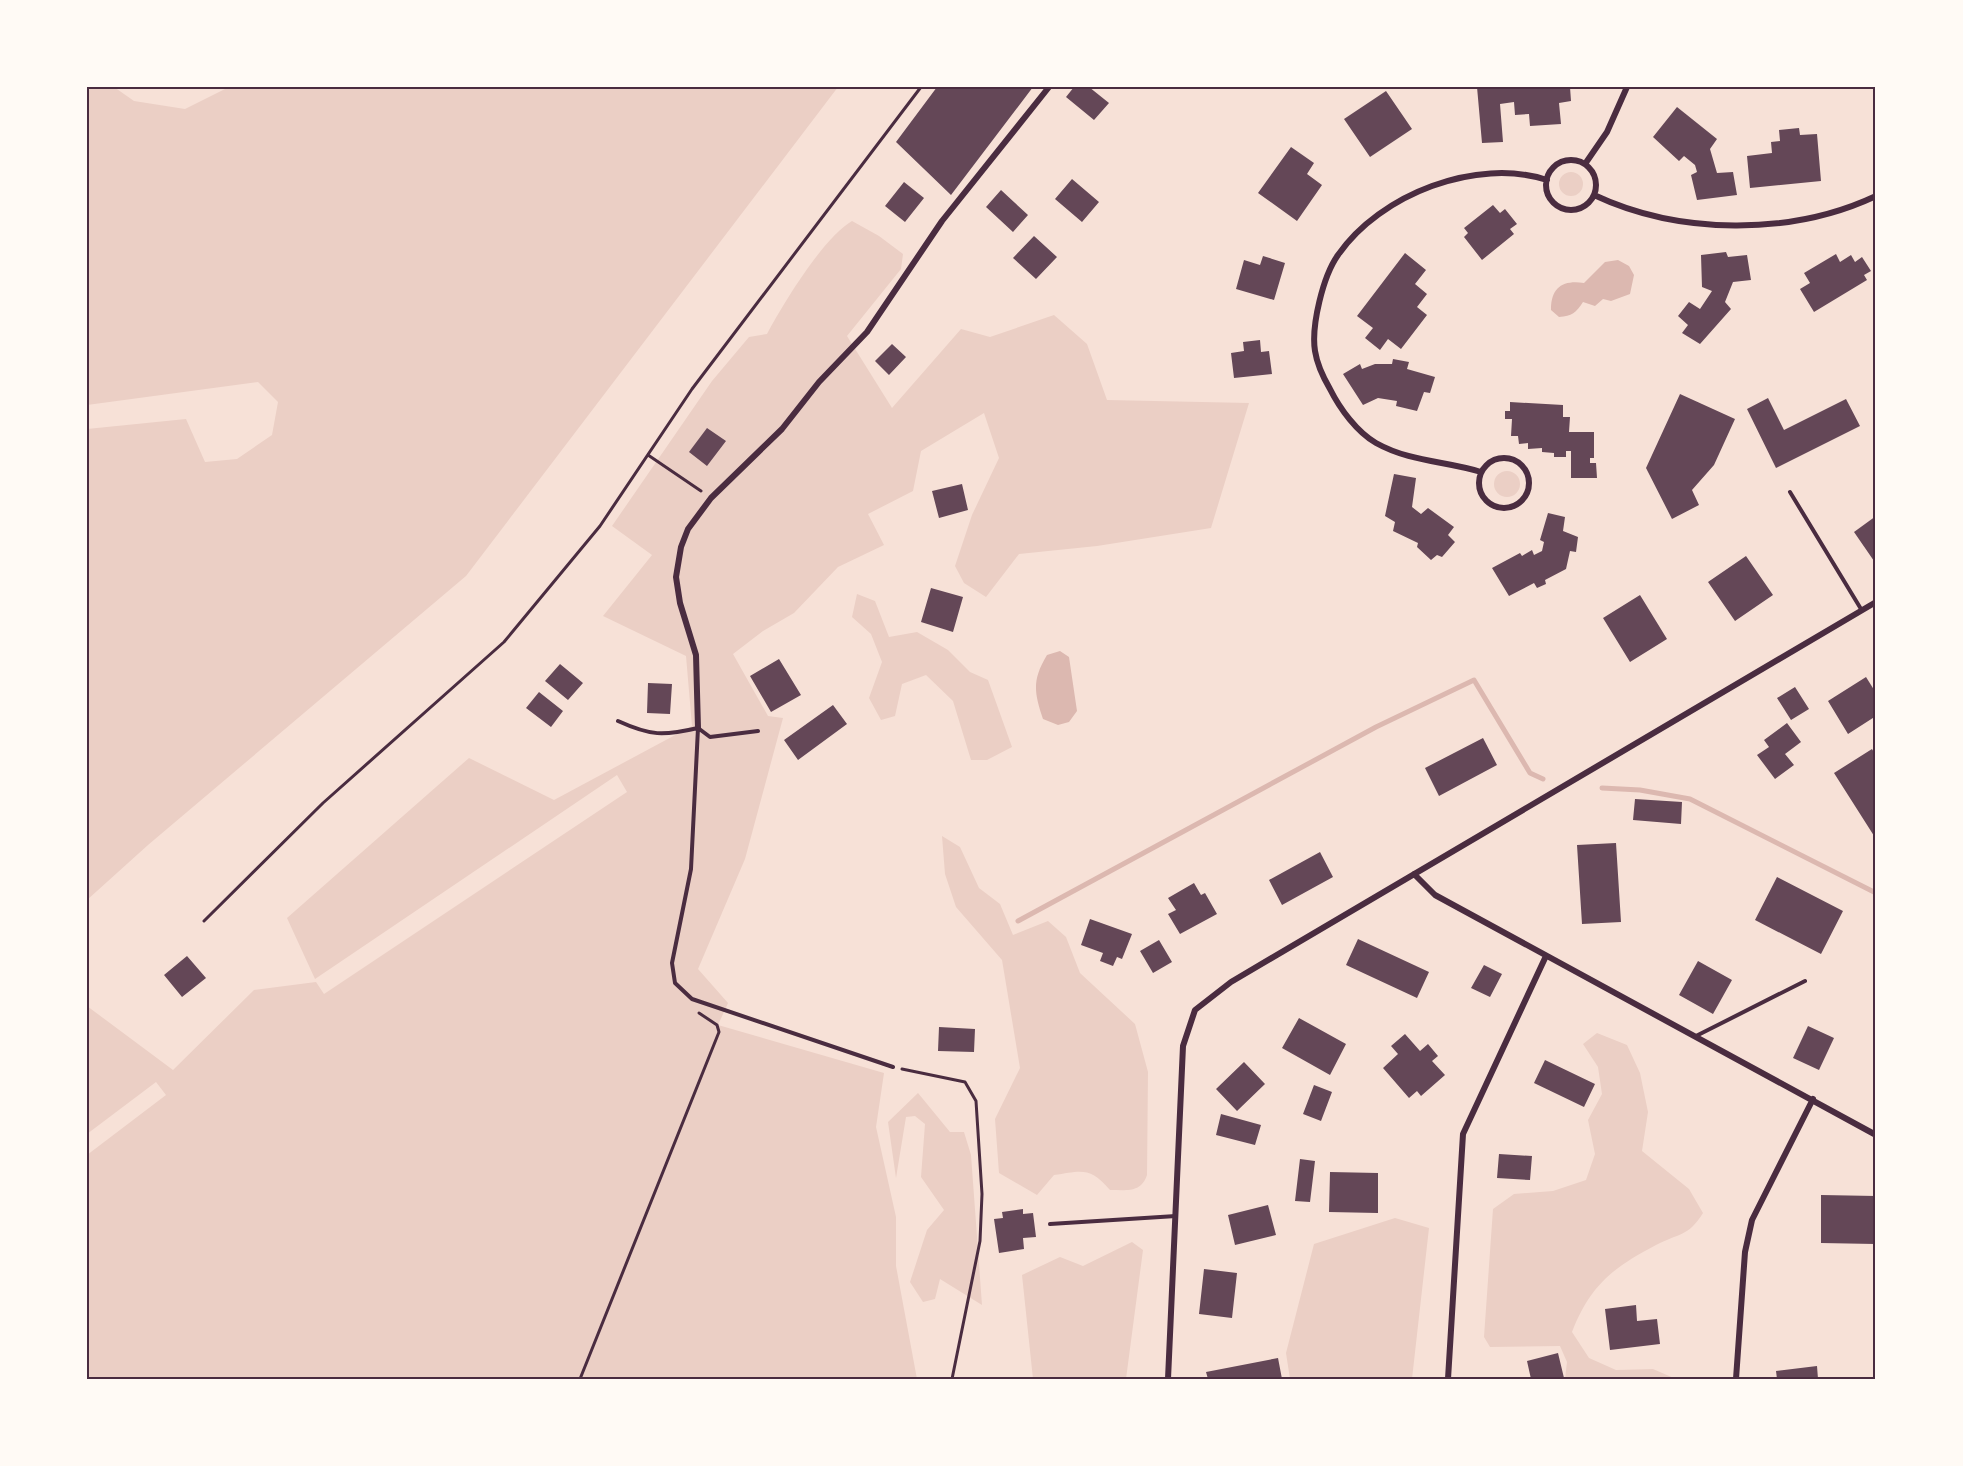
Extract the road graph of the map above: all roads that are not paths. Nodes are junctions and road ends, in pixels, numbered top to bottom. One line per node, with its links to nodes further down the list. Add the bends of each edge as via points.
1 (1049, 87): 12 (street, via 942,221 867,332 819,382 782,429 711,498 688,529 676,577 696,655)
2 (1627, 87): 3 (street, via 1606,132)
3 (1585, 164): 4 (street, via 1572,160 1560,163); 5 (street, via 1594,174)
4 (1547, 180): 5 (street, via 1549,197 1558,207 1583,208); 7 (street, via 1527,174 1485,172 1432,186 1405,198 1358,232 1337,256 1324,285 1315,350 1337,403 1356,426 1376,443 1425,462)
5 (1594, 195): 6 (street, via 1662,217 1707,224 1763,225 1855,206)
6 (1876, 196)
7 (1481, 472): 7 (street, via 1479,489 1495,507 1511,508 1529,491 1524,466 1509,458 1492,460)
8 (1790, 492): 10 (lane)
9 (1876, 602): 10 (street)
10 (1861, 609): 14 (street)
11 (618, 721): 12 (lane, via 644,733)
12 (698, 728): 13 (lane, via 710,736); 18 (lane, via 691,869 672,963 675,983 692,999)
13 (758, 731)
14 (1414, 874): 15 (street, via 1435,895); 21 (street, via 1231,982 1195,1010 1183,1046)
15 (1545, 956): 17 (street); 24 (street, via 1463,1134)
16 (1805, 981): 17 (lane)
17 (1696, 1036): 19 (street)
18 (893, 1067)
19 (1814, 1100): 20 (street); 25 (street, via 1752,1220 1745,1252)
20 (1876, 1135)
21 (1177, 1216): 22 (lane); 23 (street)
22 (1050, 1224)
23 (1168, 1379)
24 (1448, 1379)
25 (1737, 1379)

